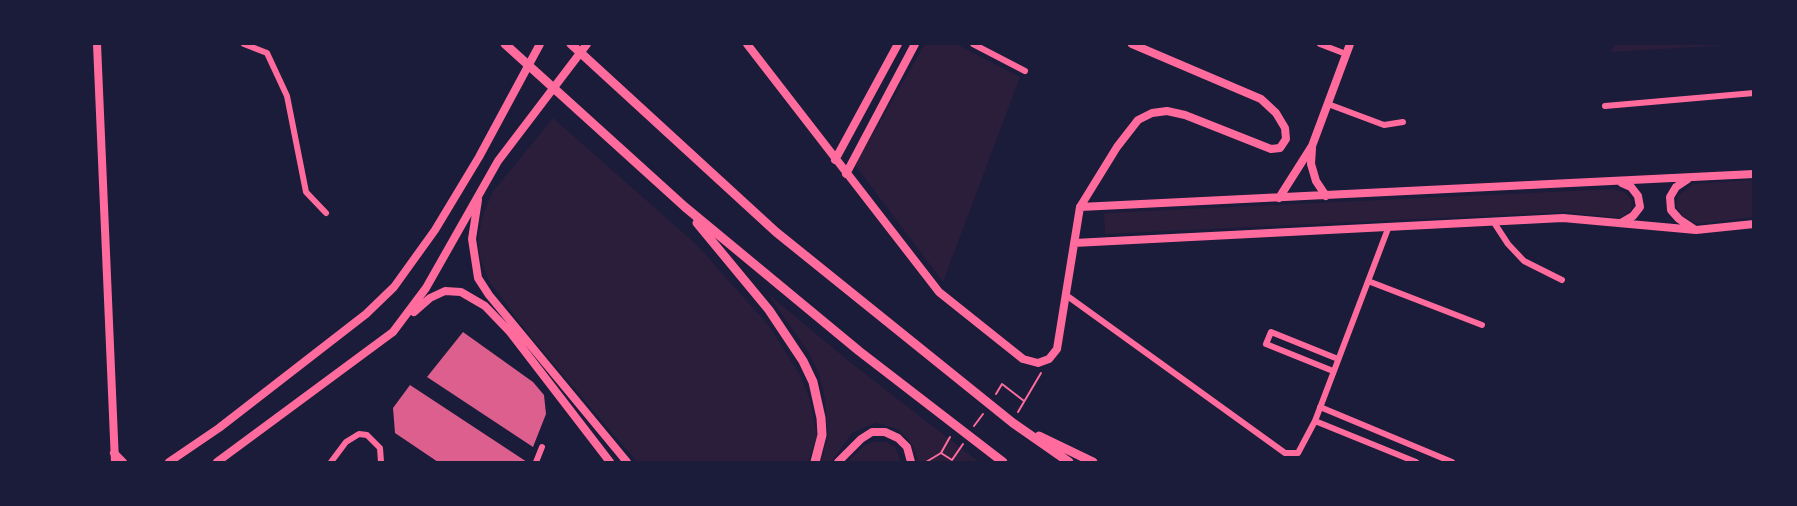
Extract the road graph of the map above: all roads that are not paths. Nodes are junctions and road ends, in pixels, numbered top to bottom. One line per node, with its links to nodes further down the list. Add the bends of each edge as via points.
1 (97, 44): 49 (main road)
2 (244, 44): 31 (street, via 267,52 287,96 306,192)
3 (505, 44): 29 (highway)
4 (540, 44): 51 (street, via 479,157 435,230 394,287 366,314)
5 (571, 44): 47 (highway, via 776,232)
6 (587, 44): 26 (street, via 518,133)
7 (747, 44): 21 (street)
8 (898, 44): 21 (street)
9 (915, 44): 22 (street)
10 (973, 44): 15 (street)
11 (1132, 44): 30 (street, via 1261,99 1276,113 1285,128 1286,139 1280,148 1271,148 1185,115 1152,112 1138,120 1117,147)
12 (1320, 44): 14 (street)
13 (1350, 44): 14 (street)
14 (1346, 54): 17 (street)
15 (1025, 71)
16 (1754, 93): 18 (street)
17 (1328, 104): 19 (street, via 1384,125); 20 (street)
18 (1605, 106)
19 (1403, 122)
20 (1312, 146): 27 (street, via 1311,164); 28 (street)
21 (835, 160): 22 (street)
22 (846, 174): 40 (street, via 939,292 1023,359 1038,363 1050,359 1057,349)
23 (1754, 174): 24 (street)
24 (1689, 178): 25 (street); 36 (street, via 1670,197 1671,210)
25 (1618, 182): 27 (street); 33 (street, via 1631,187 1640,207)
26 (479, 194): 41 (street, via 426,288); 57 (street, via 472,239 478,278)
27 (1326, 196): 28 (street)
28 (1280, 198): 30 (street)
29 (685, 207): 58 (highway, via 769,310 803,361 813,382 821,418 822,435); 61 (highway, via 859,351)
30 (1080, 207): 37 (street)
31 (326, 213)
32 (1493, 221): 33 (street, via 1563,218); 35 (street); 38 (street, via 1524,261)
33 (1620, 223): 36 (street)
34 (1754, 224): 36 (street)
35 (1389, 226): 37 (street); 39 (street)
36 (1696, 230)
37 (1074, 243): 40 (street)
38 (1562, 280)
39 (1368, 281): 42 (street); 43 (street)
40 (1066, 295): 46 (street, via 1285,453 1298,453)
41 (399, 325): 52 (street, via 378,346); 56 (street, via 437,293 461,292 474,298 510,332)
42 (1482, 325)
43 (1338, 359): 44 (street); 44 (street, via 1271,332 1268,338 1266,344)
44 (1333, 372): 45 (street)
45 (1320, 407): 46 (street); 65 (street)
46 (1315, 421): 64 (street)
47 (1013, 423): 62 (highway); 63 (highway)
48 (542, 447): 55 (street)
49 (114, 458): 50 (street)
50 (123, 462)
51 (169, 462)
52 (217, 462)
53 (331, 462): 54 (street, via 346,442 359,434 367,435 380,448)
54 (381, 462)
55 (536, 462)
56 (610, 462)
57 (627, 462)
58 (815, 462)
59 (838, 462): 60 (street, via 861,439 872,432 885,432 907,447)
60 (911, 462)
61 (1003, 462)
62 (1069, 462)
63 (1093, 462)
64 (1416, 462)
65 (1452, 462)

